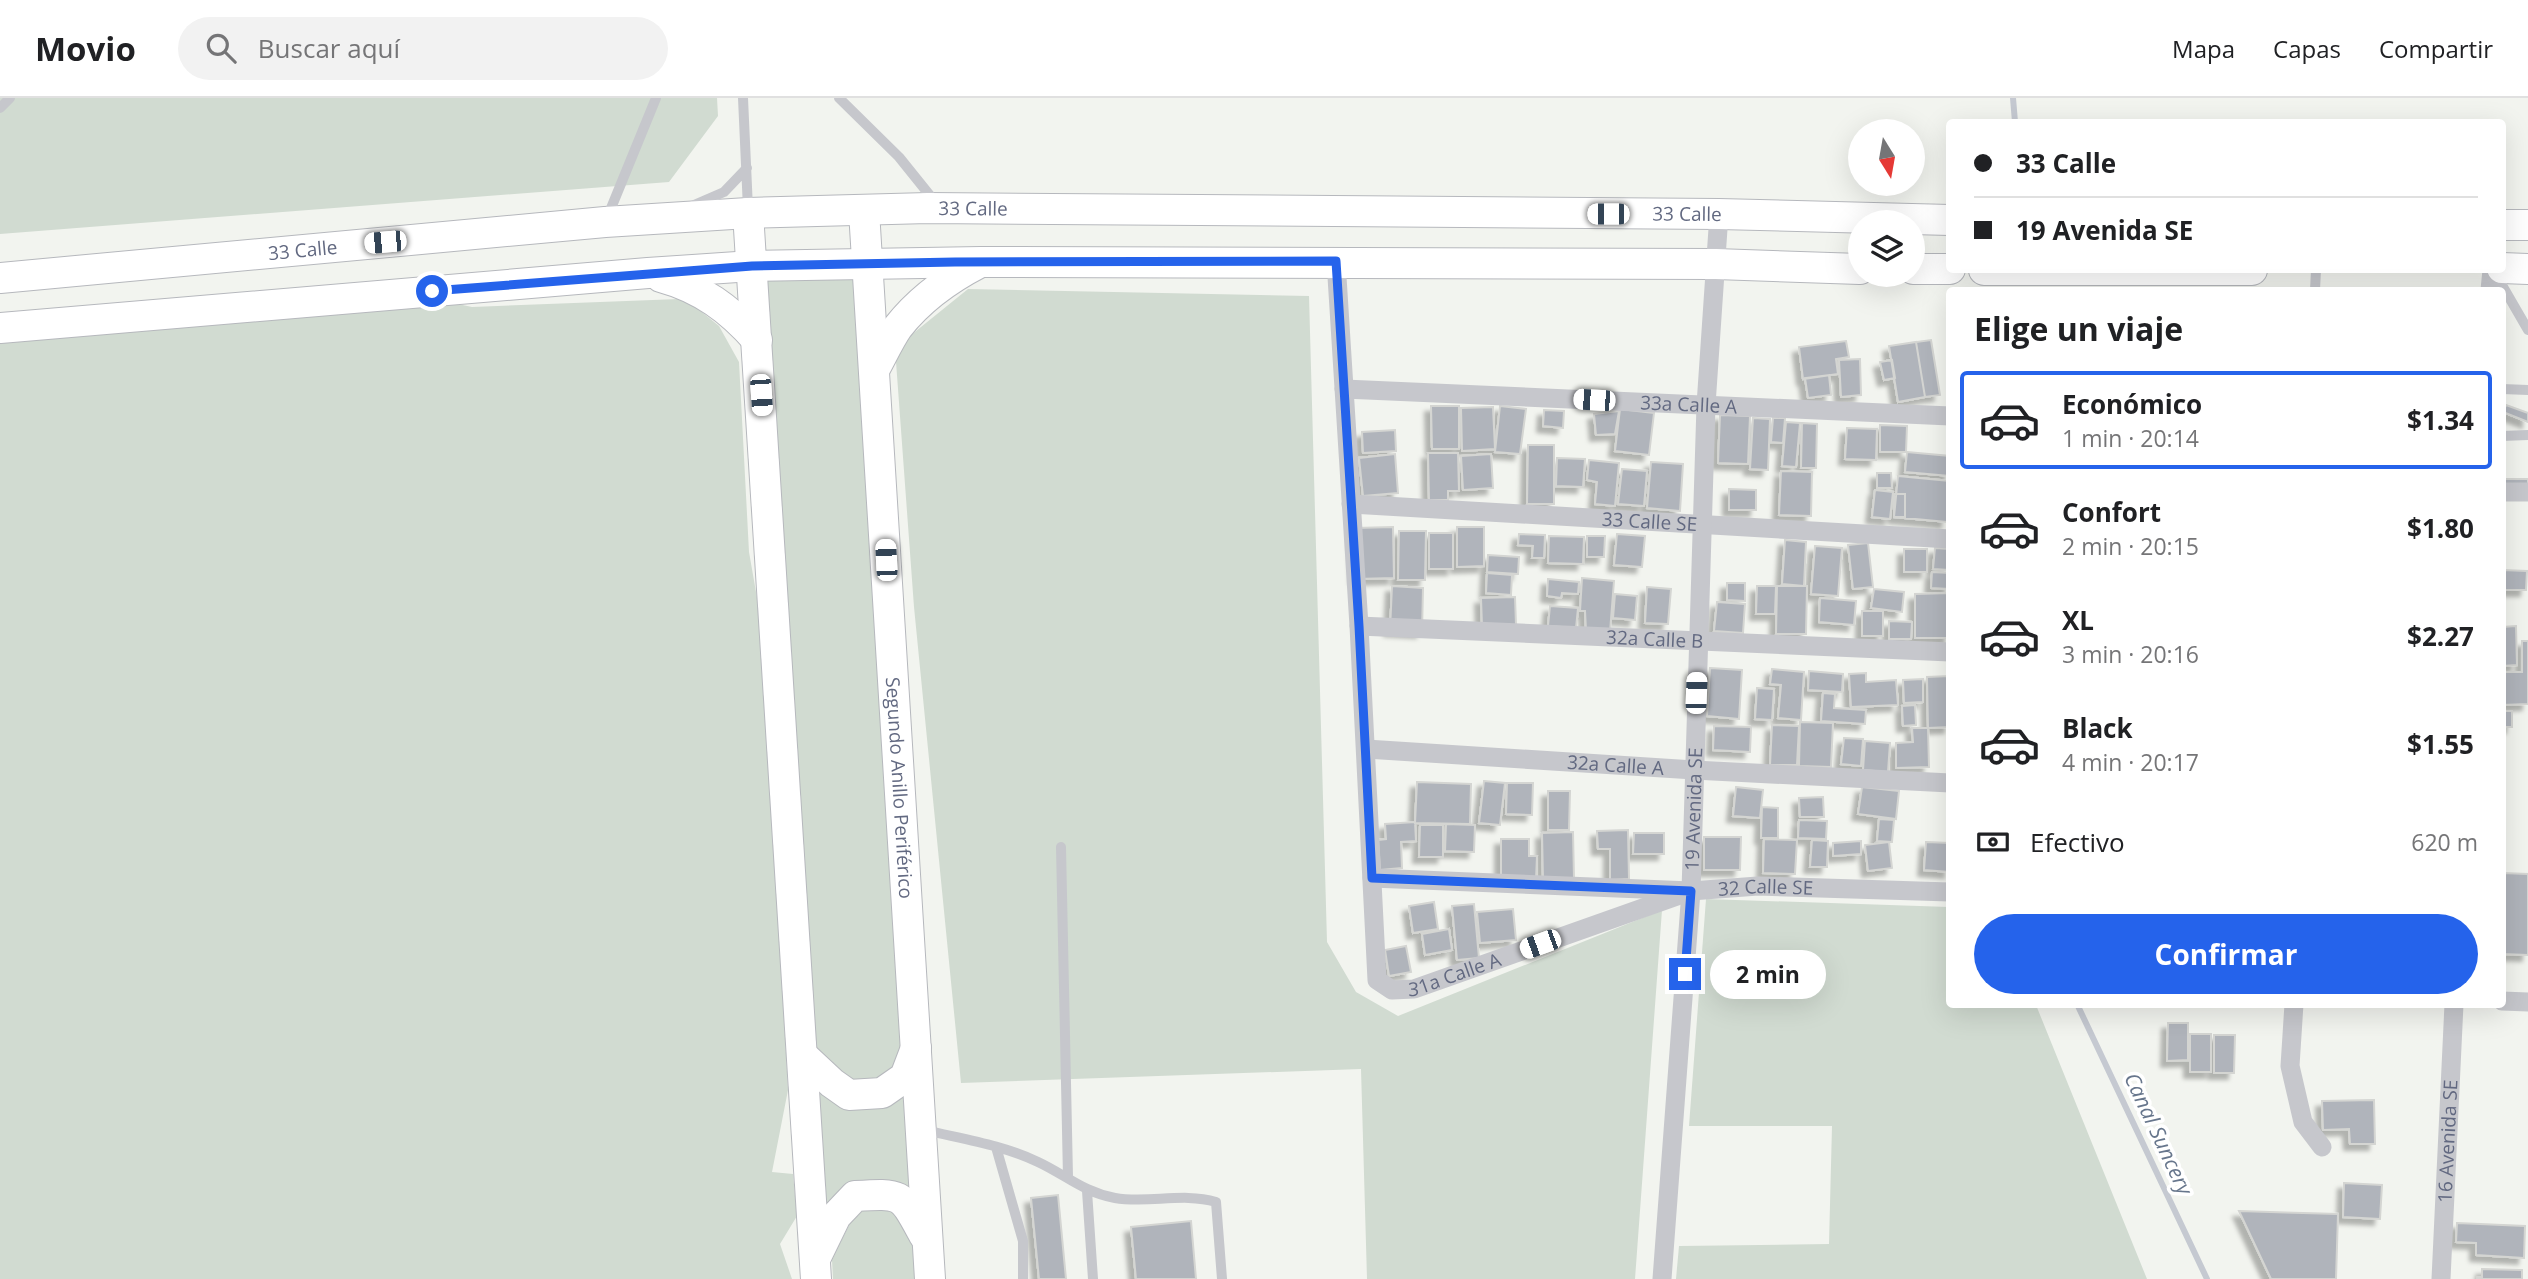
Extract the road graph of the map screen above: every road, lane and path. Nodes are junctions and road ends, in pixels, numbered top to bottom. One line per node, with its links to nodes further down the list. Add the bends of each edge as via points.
1 (10, 98): 5 (lane)
2 (656, 98): 13 (lane)
3 (743, 98): 6 (lane)
4 (839, 98): 7 (lane, via 899,157)
5 (0, 108)
6 (747, 168): 9 (lane); 11 (lane, via 724,192)
7 (941, 209): 8 (main road, 33 Calle); 10 (main road, 33 Calle)
8 (864, 211): 9 (main road, 33 Calle); 18 (main road, Segundo Anillo Periférico)
9 (748, 213): 11 (main road, 33 Calle); 20 (main road)
10 (1719, 214): 12 (main road, 33 Calle); 19 (street, 19 Avenida SE)
11 (661, 219): 13 (main road, 33 Calle)
12 (1946, 220)
13 (605, 222): 27 (main road, 33 Calle)
14 (2506, 225): 15 (main road)
15 (2528, 225)
16 (1336, 261): 17 (main road); 19 (main road); 33 (street)
17 (981, 262): 18 (main road); 32 (main road, via 931,292 898,328)
18 (867, 264): 20 (main road); 32 (main road, Segundo Anillo Periférico)
19 (1716, 264): 22 (main road); 36 (street, 19 Avenida SE)
20 (752, 266): 26 (main road); 31 (main road)
21 (2506, 268): 25 (main road)
22 (1848, 269)
23 (1925, 269): 24 (main road)
24 (1946, 269)
25 (2528, 269)
26 (648, 273): 29 (main road); 31 (main road, via 685,284 719,303)
27 (0, 278)
28 (2506, 293): 30 (lane)
29 (0, 328)
30 (2528, 330)
31 (757, 340): 60 (main road)
32 (874, 370): 59 (main road, Segundo Anillo Periférico)
33 (1344, 389): 36 (street, 33a Calle A); 42 (street)
34 (2506, 389): 35 (lane)
35 (2528, 390)
36 (1706, 405): 37 (street, 33a Calle A); 43 (street, 19 Avenida SE)
37 (1946, 416)
38 (2528, 435): 39 (lane)
39 (2506, 436)
40 (2506, 492): 41 (street)
41 (2528, 492)
42 (1352, 504): 43 (street, 33 Calle SE); 45 (street)
43 (1701, 523): 44 (street, 33 Calle SE); 46 (street, 19 Avenida SE)
44 (1946, 539)
45 (1359, 626): 46 (street, 32a Calle B); 48 (street)
46 (1697, 642): 47 (street, 32a Calle B); 49 (street, 19 Avenida SE)
47 (1946, 652)
48 (1366, 749): 49 (street, 32a Calle A); 52 (street)
49 (1693, 770): 50 (street, 32a Calle A); 53 (street, 19 Avenida SE)
50 (1946, 783)
51 (1061, 846): 64 (lane)
52 (1372, 878): 53 (street, 32 Calle SE); 53 (street, 31a Calle A, via 1377,980 1392,990 1414,989)
53 (1691, 891): 54 (street, 32 Calle SE, via 1758,886); 72 (street, 19 Avenida SE)
54 (1946, 892)
55 (2506, 1001): 56 (street)
56 (2528, 1002)
57 (2294, 1008): 63 (street, via 2290,1066 2303,1122)
58 (2454, 1008): 73 (street, 16 Avenida SE)
59 (916, 1048): 60 (main road, via 905,1077 882,1093 849,1094); 61 (main road, Segundo Anillo Periférico)
60 (802, 1055): 67 (main road)
61 (921, 1129): 62 (lane); 66 (main road, Segundo Anillo Periférico)
62 (996, 1147): 64 (lane); 69 (lane, via 1023,1241)
63 (2322, 1147)
64 (1068, 1177): 65 (lane)
65 (1087, 1191): 70 (lane); 71 (lane, via 1118,1199 1200,1197 1216,1202)
66 (928, 1241): 67 (main road, via 908,1205 891,1194 855,1196 836,1216); 68 (main road, Segundo Anillo Periférico)
67 (816, 1269)
68 (930, 1279)
69 (1023, 1279)
70 (1093, 1279)
71 (1222, 1279)
72 (1662, 1279)
73 (2441, 1279)

